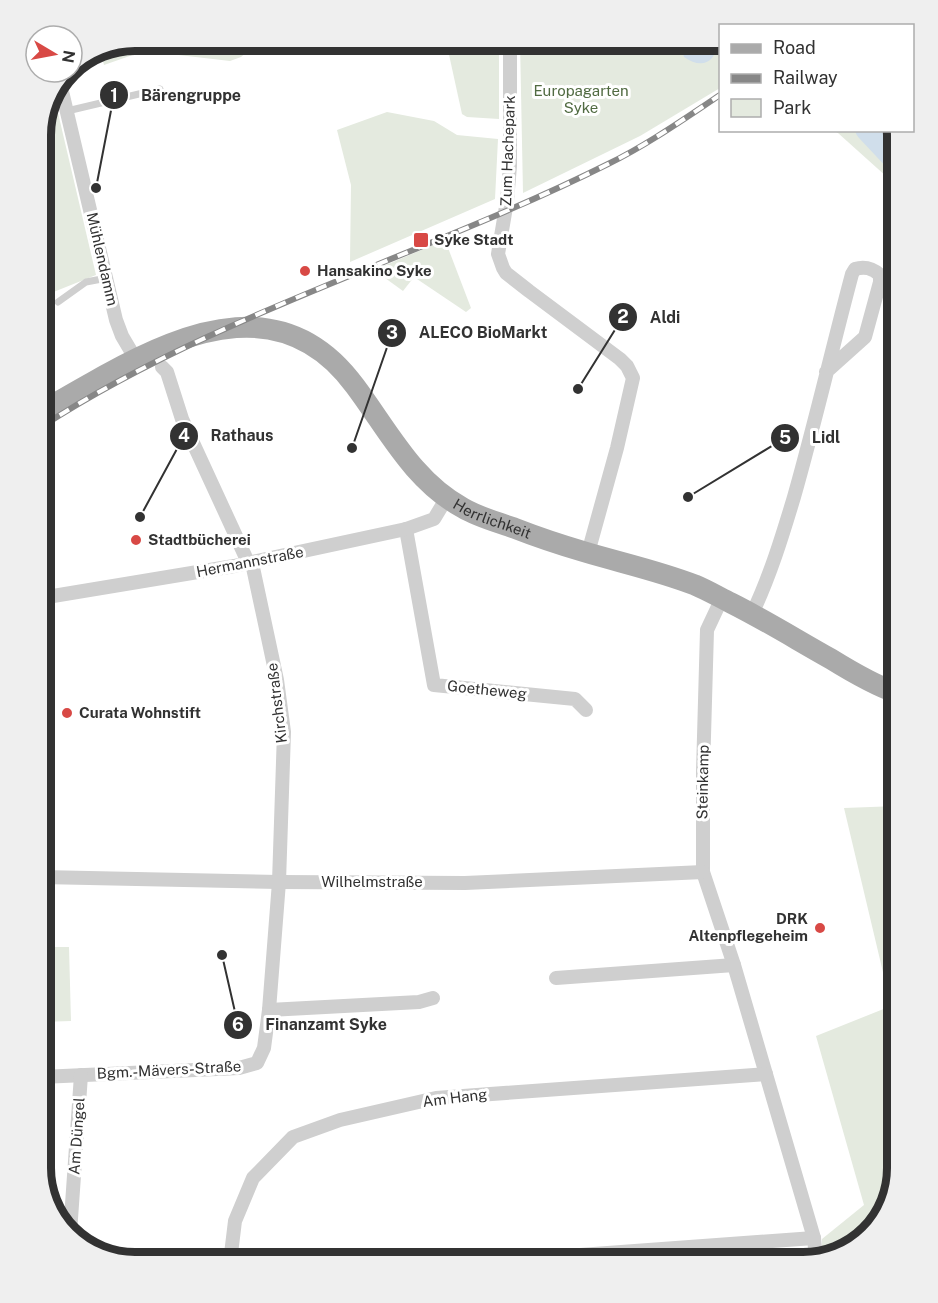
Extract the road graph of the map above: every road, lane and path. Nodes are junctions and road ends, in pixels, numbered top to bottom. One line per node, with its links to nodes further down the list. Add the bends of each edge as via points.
1 (510, 51): 13 (street, Zum Hachepark, via 510,166 498,254 503,268 620,359 633,378)
2 (160, 89): 4 (lane)
3 (63, 93): 4 (street, Mühlendamm)
4 (67, 111): 5 (street, Mühlendamm)
5 (107, 278): 6 (lane, via 86,282); 7 (street, Mühlendamm, via 122,336)
6 (58, 302)
7 (135, 358): 10 (main road, Herrlichkeit); 11 (main road, Herrlichkeit, via 184,337 229,327 268,328 289,334 331,357 421,476)
8 (162, 367): 14 (street, Kirchstraße, via 182,419 247,560)
9 (826, 372): 9 (street, via 867,333 880,282 875,270 861,267 852,274); 17 (street, via 777,554)
10 (51, 406)
11 (446, 499): 12 (street, Hermannstraße, via 434,519); 13 (main road, Herrlichkeit, via 470,512)
12 (406, 529): 14 (street, Hermannstraße); 19 (street, Goetheweg, via 434,685 575,699)
13 (588, 553): 16 (main road, Herrlichkeit, via 697,586)
14 (252, 563): 15 (street, Hermannstraße); 22 (street, Kirchstraße, via 284,732)
15 (51, 596)
16 (722, 598): 17 (main road, Herrlichkeit); 20 (street, Steinkamp, via 707,630)
17 (752, 614): 18 (main road, Herrlichkeit)
18 (887, 689)
19 (586, 710)
20 (703, 872): 22 (street, Wilhelmstraße, via 465,882); 23 (street, Steinkamp)
21 (51, 877): 22 (street, Wilhelmstraße)
22 (279, 882): 26 (street, Bgm.-Mävers-Straße)
23 (734, 965): 24 (street); 27 (street, Steinkamp)
24 (556, 978)
25 (433, 998): 26 (street)
26 (269, 1010): 28 (street, Bgm.-Mävers-Straße, via 264,1048 257,1063 239,1068)
27 (766, 1074): 31 (street, Steinkamp); 33 (street, Am Hang, via 436,1098 340,1120 293,1137 254,1178 236,1221)
28 (81, 1075): 29 (street, Bgm.-Mävers-Straße); 30 (street, Am Düngel)
29 (51, 1076)
30 (71, 1222)
31 (814, 1239): 32 (street, Steinkamp); 34 (street)
32 (815, 1251)
33 (231, 1252)
34 (672, 1252)

